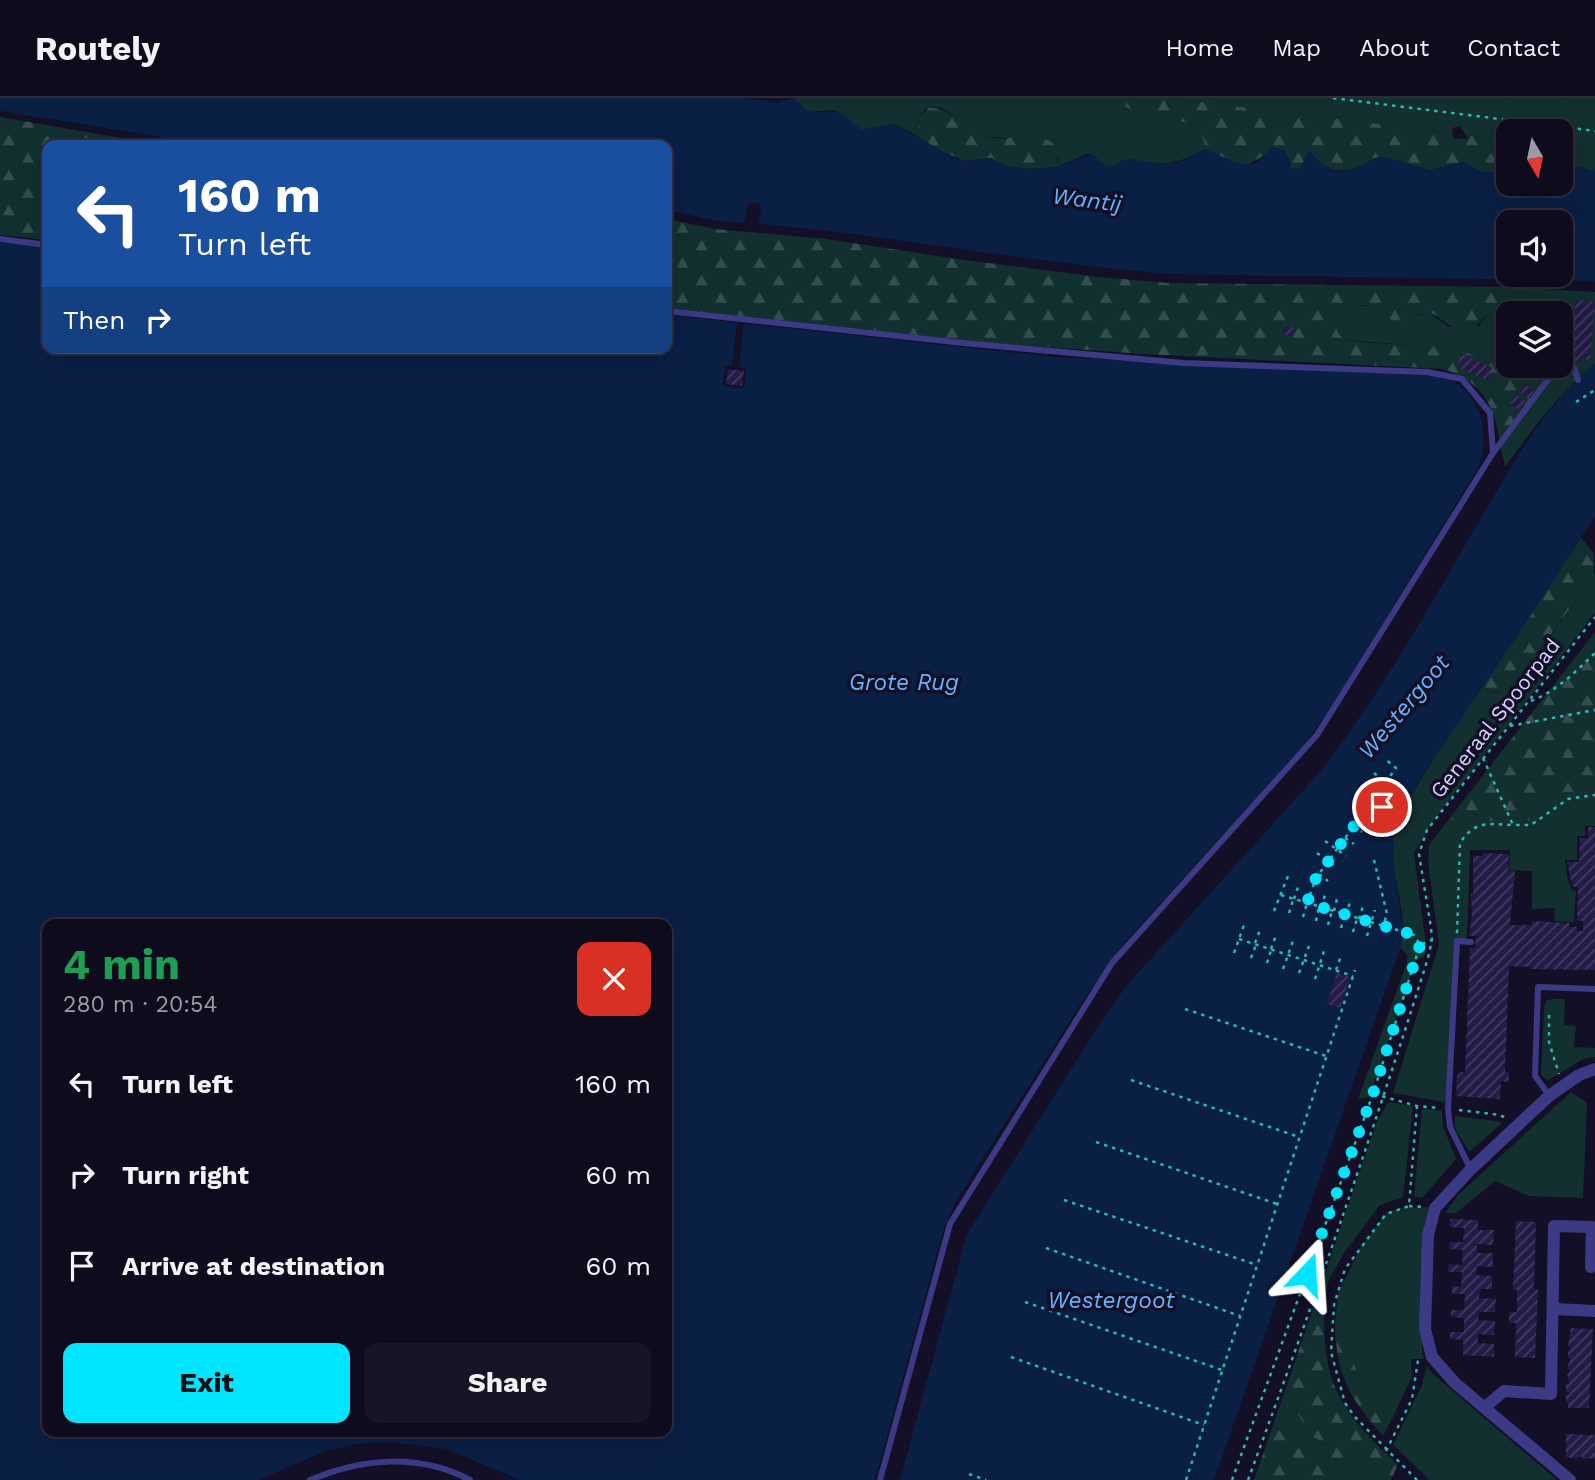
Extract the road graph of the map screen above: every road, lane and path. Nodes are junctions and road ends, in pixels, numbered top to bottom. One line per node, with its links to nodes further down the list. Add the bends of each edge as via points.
1 (1333, 98): 2 (path)
2 (1595, 131)
3 (0, 239): 4 (lane)
4 (42, 243)
5 (672, 312): 11 (lane, via 1184,363 1427,372 1462,379 1490,413)
6 (1573, 368): 8 (lane)
7 (1550, 378): 11 (lane)
8 (1578, 380)
9 (1595, 390): 10 (path)
10 (1576, 402)
11 (1493, 453): 124 (lane, via 1317,735 1112,963 950,1224)
12 (1595, 617): 14 (path, Generaal Spoorpad)
13 (1595, 653): 14 (path, via 1546,695)
14 (1529, 702): 16 (path, Generaal Spoorpad)
15 (1595, 710): 16 (path)
16 (1510, 726): 18 (path, Generaal Spoorpad)
17 (1384, 758): 20 (path, via 1396,768)
18 (1483, 758): 28 (path); 70 (path, Generaal Spoorpad, via 1427,830 1421,846)
19 (1374, 773): 20 (path)
20 (1386, 782): 22 (path)
21 (1595, 795): 28 (path, via 1568,799 1531,825)
22 (1373, 800): 23 (path); 24 (path)
23 (1382, 807)
24 (1366, 810): 25 (path); 26 (path)
25 (1375, 816)
26 (1360, 818): 27 (path); 29 (path)
27 (1369, 824)
28 (1513, 825): 72 (path, via 1475,826 1460,843)
29 (1354, 826): 30 (path); 31 (path)
30 (1363, 832)
31 (1345, 838): 33 (path); 34 (path)
32 (1325, 841): 34 (path)
33 (1354, 844)
34 (1337, 849): 36 (path); 38 (path)
35 (1317, 853): 38 (path)
36 (1346, 856)
37 (1374, 860): 63 (path, via 1387,914)
38 (1328, 861): 39 (path); 40 (path)
39 (1337, 867)
40 (1319, 874): 42 (path); 49 (path)
41 (1288, 876): 44 (path)
42 (1328, 881)
43 (1298, 887): 46 (path)
44 (1281, 895): 46 (path); 53 (path)
45 (1325, 895): 51 (path)
46 (1294, 899): 49 (path); 55 (path)
47 (1337, 899): 54 (path)
48 (1350, 902): 56 (path)
49 (1307, 903): 51 (path); 57 (path)
50 (1363, 906): 58 (path)
51 (1320, 907): 54 (path); 59 (path)
52 (1375, 910): 60 (path)
53 (1274, 911)
54 (1333, 911): 56 (path); 62 (path)
55 (1289, 914)
56 (1346, 915): 58 (path); 64 (path)
57 (1303, 917)
58 (1358, 918): 60 (path); 66 (path)
59 (1316, 921)
60 (1371, 922): 63 (path); 68 (path)
61 (1244, 925): 69 (path)
62 (1328, 925)
63 (1383, 926): 75 (path, via 1414,935)
64 (1341, 928)
65 (1260, 930): 74 (path)
66 (1353, 932)
67 (1276, 935): 77 (path)
68 (1367, 936)
69 (1239, 939): 74 (path); 79 (path)
70 (1432, 940): 75 (path); 101 (path, Generaal Spoorpad)
71 (1293, 941): 80 (path)
72 (1457, 941): 73 (lane); 105 (lane, via 1448,1109 1450,1127)
73 (1471, 942)
74 (1256, 944): 77 (path); 82 (path)
75 (1420, 945): 99 (path)
76 (1309, 946): 83 (path)
77 (1271, 949): 80 (path); 84 (path)
78 (1324, 951): 85 (path)
79 (1234, 953)
80 (1288, 955): 83 (path); 86 (path)
81 (1341, 956): 88 (path)
82 (1251, 958)
83 (1304, 960): 85 (path); 89 (path)
84 (1267, 963)
85 (1320, 965): 88 (path); 91 (path)
86 (1283, 969)
87 (1355, 970): 90 (path)
88 (1336, 971): 90 (path)
89 (1299, 974)
90 (1353, 976): 95 (path)
91 (1315, 979)
92 (1595, 989): 100 (lane, via 1538,987 1535,1076)
93 (1185, 1009): 95 (path)
94 (1549, 1014): 98 (path, via 1552,1055)
95 (1326, 1056): 103 (path)
96 (1595, 1069): 98 (street)
97 (1131, 1080): 103 (path)
98 (1567, 1084): 100 (street)
99 (1373, 1094): 101 (path); 127 (path)
100 (1549, 1096): 105 (street)
101 (1384, 1098): 128 (path, Generaal Spoorpad)
102 (1417, 1106): 120 (path, via 1409,1206 1386,1213 1345,1269 1332,1321 1331,1352 1345,1403)
103 (1299, 1137): 107 (path)
104 (1096, 1142): 107 (path)
105 (1471, 1169): 115 (street, via 1436,1208 1429,1227)
106 (1064, 1200): 109 (path)
107 (1277, 1204): 109 (path)
108 (1046, 1248): 114 (path)
109 (1257, 1265): 114 (path)
110 (1591, 1267): 112 (street, via 1592,1227 1555,1226)
111 (1025, 1302): 117 (path)
112 (1554, 1309): 113 (street); 118 (street, via 1551,1394 1504,1391)
113 (1595, 1311)
114 (1240, 1316): 117 (path)
115 (1427, 1346): 118 (street, via 1439,1367); 120 (path, via 1418,1360 1412,1399)
116 (1011, 1357): 119 (path)
117 (1222, 1370): 119 (path)
118 (1485, 1407): 130 (street)
119 (1204, 1425): 126 (path)
120 (1387, 1451): 129 (path)
121 (969, 1474): 125 (path)
122 (310, 1480): 123 (lane, via 373,1461 417,1462)
123 (470, 1480)
124 (880, 1480)
125 (986, 1480)
126 (1186, 1480)
127 (1232, 1480)
128 (1248, 1480)
129 (1417, 1480)
130 (1570, 1480)

